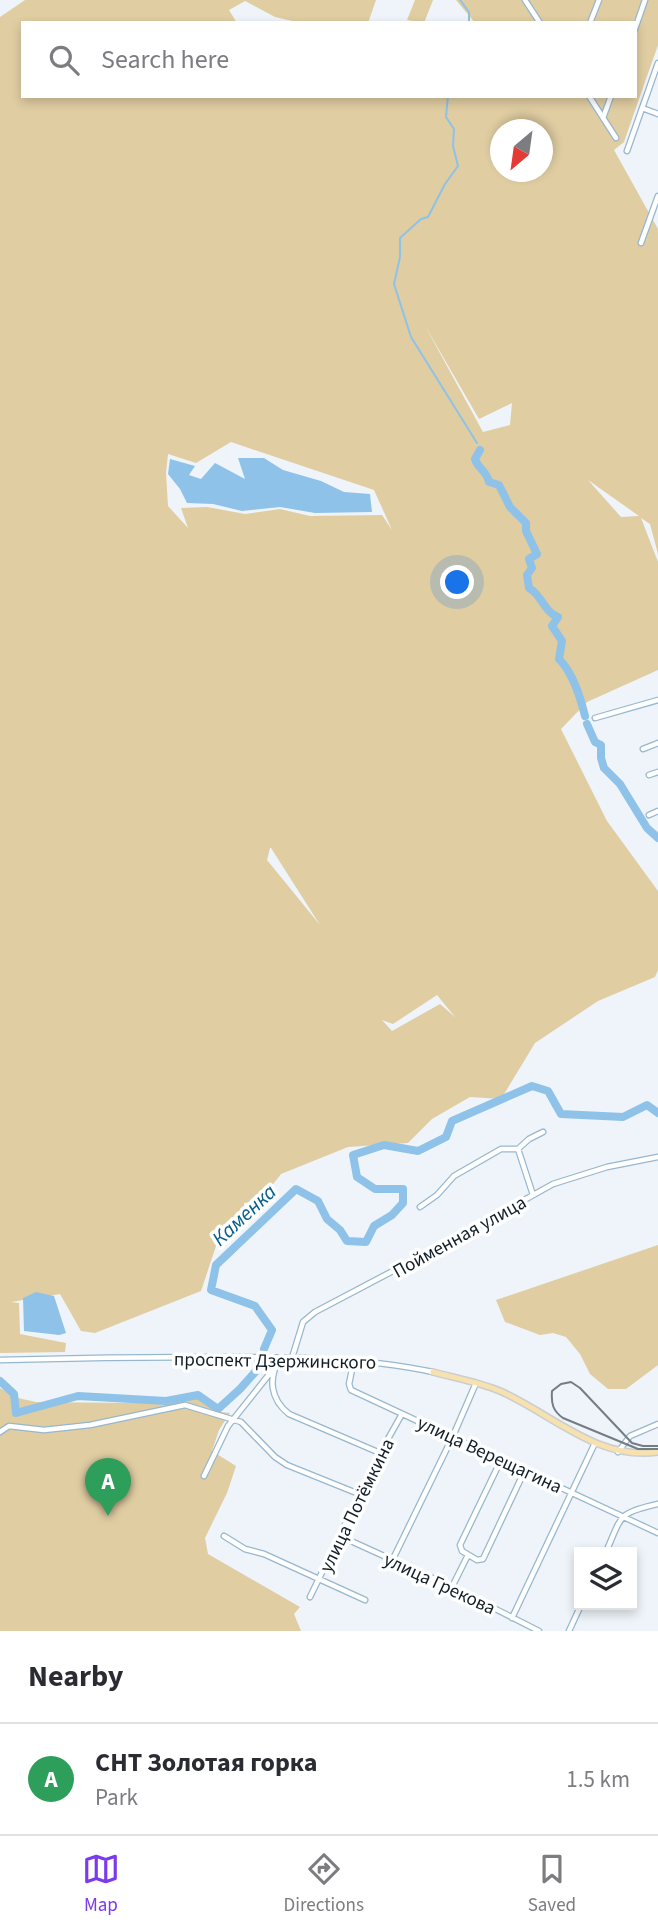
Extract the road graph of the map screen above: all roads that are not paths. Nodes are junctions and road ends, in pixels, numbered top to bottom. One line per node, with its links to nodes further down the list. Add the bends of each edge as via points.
1 (525, 0): 4 (street)
2 (599, 0): 5 (street)
3 (645, 0): 6 (street)
4 (539, 21)
5 (591, 21)
6 (637, 23)
7 (658, 63): 10 (street)
8 (590, 98): 12 (street)
9 (610, 98): 12 (street)
10 (642, 108): 11 (street); 14 (street)
11 (658, 114)
12 (603, 118): 13 (street)
13 (616, 138)
14 (627, 151)
15 (658, 196): 16 (street)
16 (641, 243)
17 (658, 701): 18 (street)
18 (595, 718)
19 (658, 743): 20 (street)
20 (643, 748)
21 (658, 772): 22 (street)
22 (649, 775)
23 (658, 811): 24 (street)
24 (649, 815)
25 (543, 1132): 26 (street)
26 (518, 1149): 28 (street); 29 (street, via 501,1149 454,1176)
27 (658, 1157): 28 (street, Пойменная улица, via 607,1167)
28 (533, 1195): 31 (street, Пойменная улица, via 307,1317)
29 (420, 1206)
30 (280, 1358): 31 (street, проспект Дзержинского); 32 (street, проспект Дзержинского); 34 (street)
31 (292, 1358): 33 (street, проспект Дзержинского)
32 (0, 1360)
33 (354, 1360): 35 (street, проспект Дзержинского); 37 (street, улица Верещагина, via 351,1390)
34 (272, 1371): 38 (street); 45 (street, via 276,1399 289,1415)
35 (433, 1372): 36 (main road, проспект Дзержинского)
36 (476, 1383): 41 (street); 42 (main road, проспект Дзержинского)
37 (402, 1414): 41 (street, улица Верещагина); 45 (street, улица Потёмкина)
38 (235, 1420): 40 (street, via 185,1405 90,1425 44,1430 9,1426); 48 (street); 50 (street, via 287,1465)
39 (658, 1424): 43 (street, via 630,1436)
40 (0, 1432)
41 (453, 1436): 46 (street, улица Верещагина); 58 (street)
42 (595, 1443): 43 (main road, проспект Дзержинского); 49 (street)
43 (618, 1452): 44 (main road, проспект Дзержинского)
44 (658, 1452)
45 (380, 1453): 50 (street, улица Потёмкина)
46 (501, 1460): 47 (street, улица Верещагина); 57 (street, via 460,1545)
47 (525, 1470): 49 (street, улица Верещагина); 57 (street, via 483,1559)
48 (204, 1476)
49 (571, 1491): 52 (street, улица Верещагина); 64 (street)
50 (359, 1494): 55 (street, улица Потёмкина)
51 (658, 1504): 52 (street)
52 (623, 1516): 53 (street, улица Верещагина); 56 (street)
53 (658, 1533)
54 (224, 1536): 59 (street)
55 (340, 1536): 58 (street, улица Грекова); 59 (street, улица Потёмкина)
56 (608, 1547)
57 (468, 1555): 60 (street)
58 (392, 1561): 60 (street, улица Грекова)
59 (320, 1579): 61 (street, улица Потёмкина); 62 (street)
60 (452, 1587): 64 (street, улица Грекова)
61 (310, 1597)
62 (365, 1600)
63 (579, 1610): 66 (street)
64 (512, 1618): 65 (street, улица Грекова)
65 (539, 1631)
66 (569, 1631)

